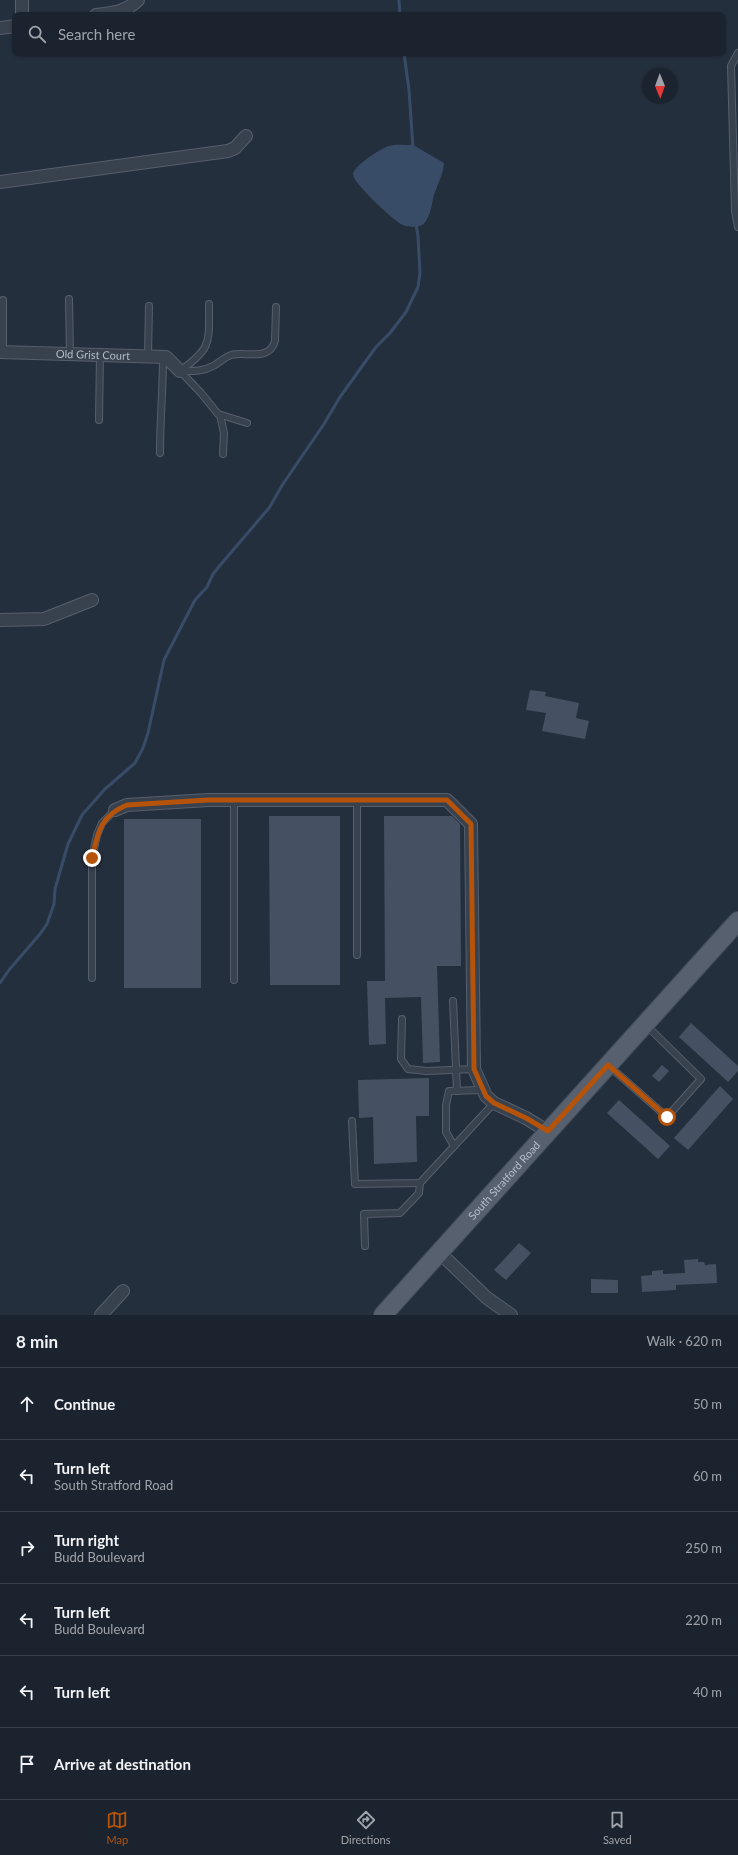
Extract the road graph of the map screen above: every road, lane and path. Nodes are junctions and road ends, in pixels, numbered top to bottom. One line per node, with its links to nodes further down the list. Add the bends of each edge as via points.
1 (22, 0): 3 (street)
2 (138, 0): 4 (street, via 130,8)
3 (22, 12)
4 (119, 12)
5 (12, 26): 6 (street)
6 (0, 28)
7 (738, 53): 10 (lane, via 731,66 731,106 735,211)
8 (246, 136): 9 (street, via 235,148 228,151)
9 (0, 182)
10 (738, 227)
11 (69, 299): 17 (lane)
12 (3, 300): 16 (lane)
13 (209, 304): 21 (lane, via 208,343 198,358)
14 (149, 306): 19 (lane)
15 (276, 307): 21 (lane, via 275,341 266,352 257,355 230,355 207,369)
16 (2, 352): 17 (street, Old Grist Court)
17 (70, 354): 18 (street, Old Grist Court)
18 (100, 355): 19 (street, Old Grist Court); 23 (lane)
19 (148, 356): 20 (street, Old Grist Court)
20 (163, 357): 21 (street); 25 (lane)
21 (180, 371): 22 (lane)
22 (220, 415): 24 (lane); 26 (lane, via 224,433)
23 (99, 420)
24 (247, 424)
25 (160, 453)
26 (223, 454)
27 (92, 600): 28 (street, via 44,619)
28 (0, 620)
29 (234, 800): 30 (street); 31 (street, via 127,805); 35 (lane)
30 (357, 800): 33 (lane); 40 (street, via 447,800 471,824)
31 (114, 810): 34 (lane, via 102,823 92,858)
32 (738, 921): 38 (main road, South Stratford Road)
33 (356, 955)
34 (92, 978)
35 (234, 980)
36 (453, 1001): 41 (lane)
37 (402, 1019): 41 (lane, via 401,1059 408,1069)
38 (645, 1024): 39 (main road, South Stratford Road); 39 (lane, via 701,1079 667,1117)
39 (608, 1065): 46 (main road, South Stratford Road)
40 (474, 1069): 41 (lane); 42 (street)
41 (456, 1071): 43 (lane)
42 (483, 1090): 43 (lane); 44 (street)
43 (457, 1091): 47 (lane, via 449,1091 446,1105 446,1132)
44 (494, 1103): 46 (street); 47 (lane)
45 (352, 1121): 48 (lane, via 355,1184)
46 (548, 1131): 50 (main road, South Stratford Road)
47 (454, 1146): 48 (lane)
48 (420, 1183): 49 (lane, via 419,1193 400,1213 364,1214)
49 (365, 1246)
50 (440, 1253): 53 (main road, South Stratford Road); 54 (street, via 487,1298)
51 (123, 1291): 52 (street)
52 (101, 1315)
53 (383, 1315)
54 (511, 1315)

